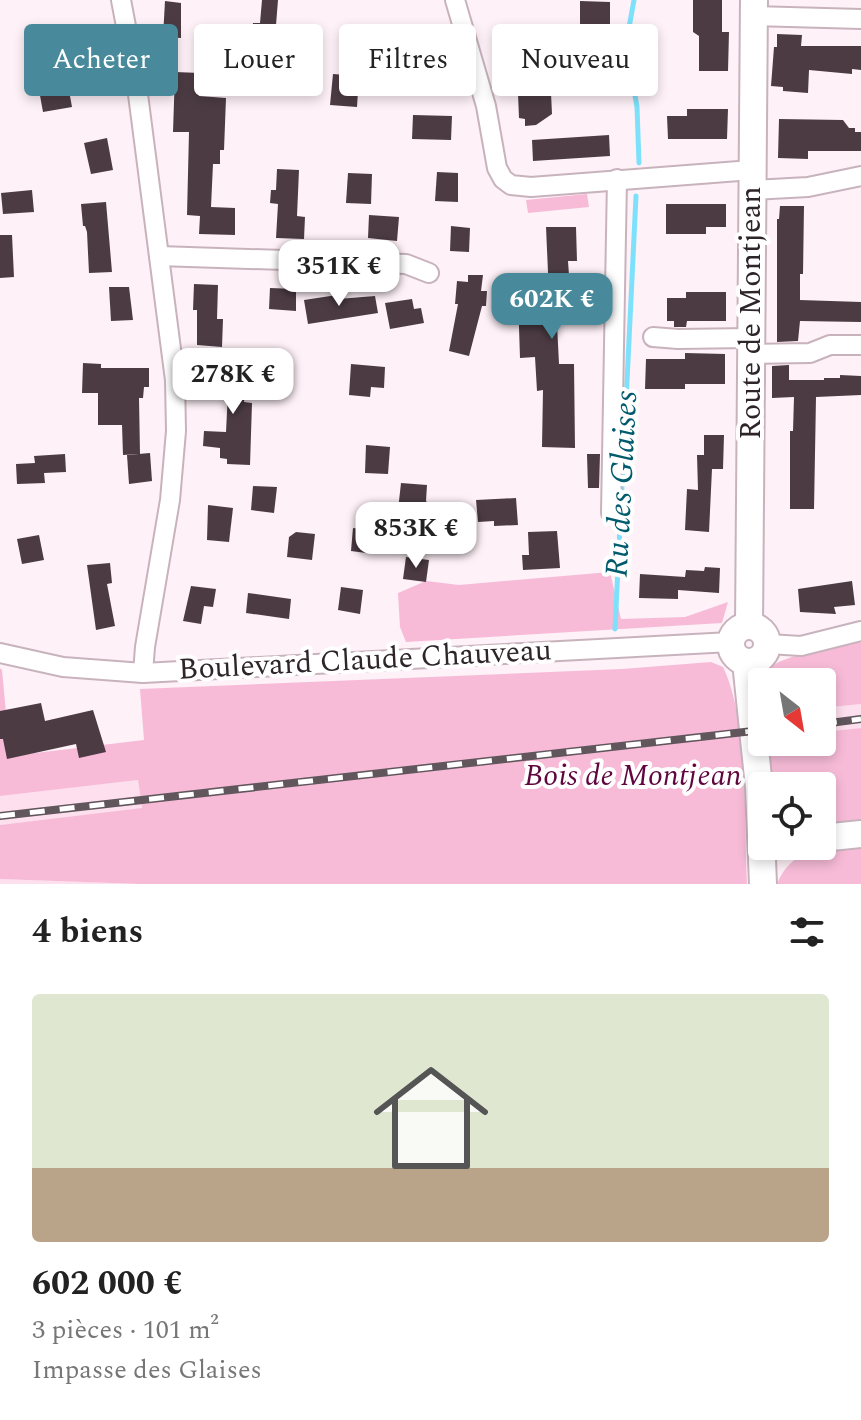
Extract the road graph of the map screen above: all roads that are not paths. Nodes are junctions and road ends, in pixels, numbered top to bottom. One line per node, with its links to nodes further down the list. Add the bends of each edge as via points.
1 (121, 0): 8 (street)
2 (455, 0): 6 (street, via 503,179 531,187)
3 (754, 8): 4 (street); 7 (street, Route de Montjean)
4 (861, 19)
5 (861, 176): 7 (street, via 808,187)
6 (617, 179): 7 (street); 13 (street)
7 (752, 180): 12 (street, Route de Montjean)
8 (159, 256): 9 (street, via 406,264); 17 (street, via 176,431)
9 (429, 273)
10 (653, 337): 12 (street)
11 (861, 345): 12 (street, via 830,345 810,353)
12 (750, 346): 15 (street, Route de Montjean)
13 (611, 513)
14 (861, 631): 15 (street, Boulevard Claude Chauveau, via 801,646)
15 (748, 644): 17 (street, Boulevard Claude Chauveau); 20 (street, Route de Montjean)
16 (0, 653): 17 (street, Boulevard Claude Chauveau, via 63,667)
17 (143, 673)
18 (861, 834): 19 (street)
19 (836, 837)
20 (763, 884)

